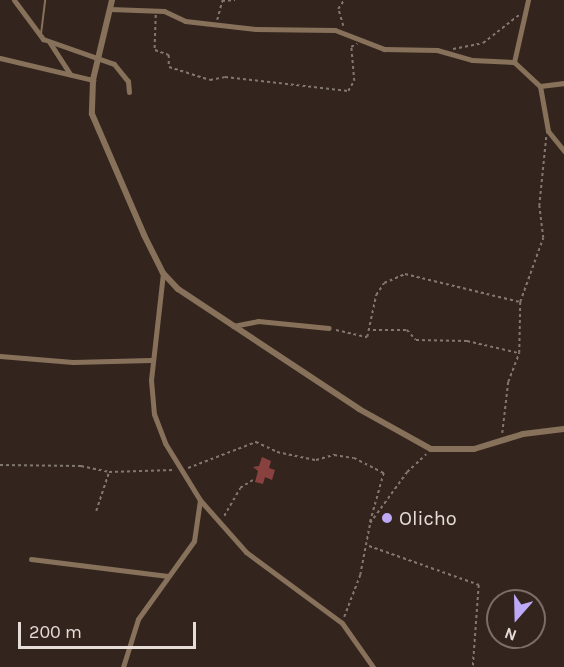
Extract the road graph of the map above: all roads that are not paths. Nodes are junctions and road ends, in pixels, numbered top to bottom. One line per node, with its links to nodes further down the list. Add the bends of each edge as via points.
1 (14, 0): 6 (street)
2 (45, 0): 6 (lane)
3 (112, 0): 5 (street)
4 (528, 0): 10 (street)
5 (110, 9): 8 (street); 10 (street, via 156,12 217,24 344,32 384,49 446,52 472,60)
6 (41, 36): 7 (street)
7 (50, 43): 8 (street); 11 (street)
8 (98, 55): 12 (street); 15 (street, via 120,70)
9 (0, 58): 11 (street)
10 (514, 62): 14 (street)
11 (70, 74): 12 (street)
12 (93, 80): 17 (street, via 97,129)
13 (564, 83): 14 (street)
14 (540, 86): 16 (street, via 548,131)
15 (129, 92)
16 (564, 150)
17 (163, 273): 18 (street, via 193,302); 21 (street)
18 (233, 326): 19 (street, via 258,321); 22 (street, via 431,449 460,451)
19 (329, 328)
20 (0, 356): 21 (street, via 73,362)
21 (151, 360): 23 (street, via 155,421)
22 (564, 429)
23 (200, 500): 25 (street, via 194,541); 27 (street, via 264,568 309,595 342,623)
24 (31, 559): 25 (street)
25 (168, 576): 26 (street, via 133,628)
26 (123, 667)
27 (373, 667)

